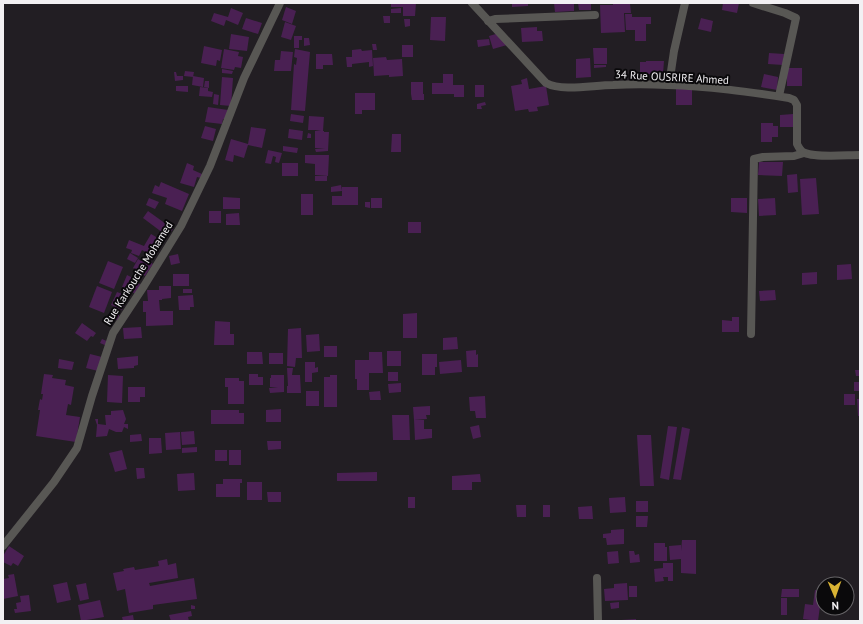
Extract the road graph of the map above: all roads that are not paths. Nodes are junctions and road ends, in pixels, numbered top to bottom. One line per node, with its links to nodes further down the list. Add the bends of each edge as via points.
1 (280, 3): 12 (street, Rue Karkouche Mohamed, via 244,78 210,166 181,226 113,333 77,448 54,482)
2 (472, 3): 6 (street, 34 Rue OUSRIRE Ahmed)
3 (685, 3): 7 (street)
4 (753, 3): 8 (street, via 796,18)
5 (595, 15): 6 (street)
6 (488, 21): 7 (street, 34 Rue OUSRIRE Ahmed, via 546,83 552,86)
7 (668, 85): 8 (street, 34 Rue OUSRIRE Ahmed)
8 (779, 96): 9 (street, 34 Rue OUSRIRE Ahmed, via 794,100 797,105 797,144)
9 (804, 153): 10 (street); 11 (street, via 754,159)
10 (860, 155)
11 (750, 334)
12 (3, 546)
13 (597, 578): 14 (street)
14 (598, 621)

